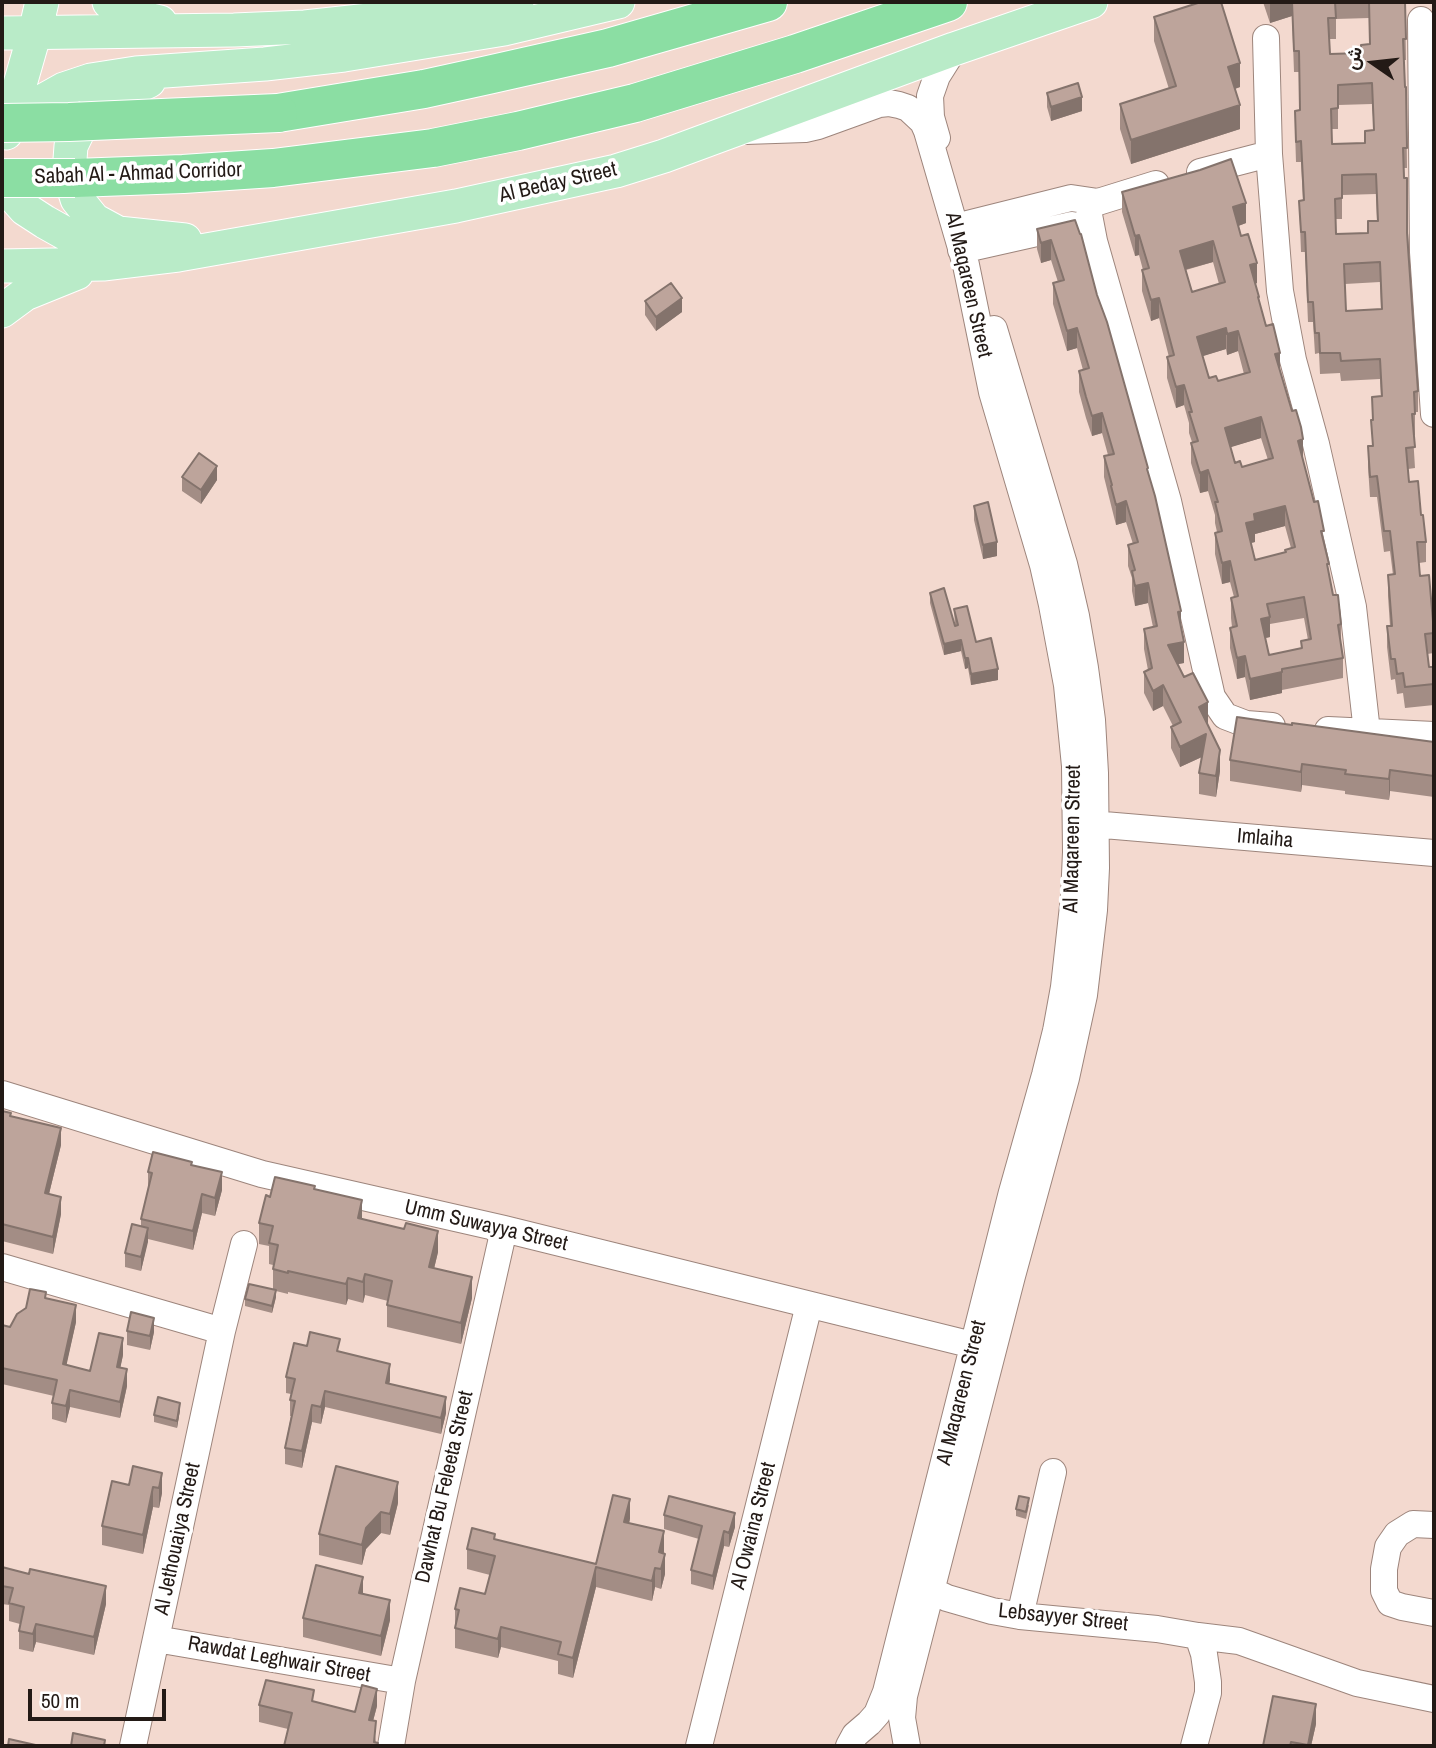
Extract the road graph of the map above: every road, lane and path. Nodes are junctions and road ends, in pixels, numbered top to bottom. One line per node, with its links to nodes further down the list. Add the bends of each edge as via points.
1 (109, 2): 11 (main road, via 139,17)
2 (391, 2): 9 (street)
3 (517, 2): 9 (main road)
4 (618, 2): 15 (main road, via 427,42 265,65)
5 (768, 2): 18 (highway, bridge, via 608,48 424,89 278,113 69,122)
6 (948, 2): 20 (highway, Sabah Al - Ahmad Corridor, bridge, via 635,103 433,148 273,168)
7 (1091, 2): 14 (main road, Al Beday Street)
8 (1421, 20): 28 (street, via 1423,252)
9 (359, 23): 11 (main road)
10 (35, 30): 11 (main road); 12 (main road); 16 (main road); 18 (main road)
11 (214, 30)
12 (2, 33)
13 (1266, 38): 19 (street)
14 (954, 49): 17 (main road, Al Beday Street); 22 (street, Al Maqareen Street, via 937,76 930,107)
15 (174, 70): 18 (main road, via 91,80 64,89 39,103); 23 (main road, via 103,103 83,121 71,146 69,173 77,199 94,220 118,233)
16 (2, 85)
17 (727, 132): 22 (street, Al Maqareen Street, via 805,129 879,104 908,108 927,131); 23 (main road, Al Beday Street, via 615,171 541,188)
18 (3, 134)
19 (1269, 154): 21 (street, via 1176,178); 29 (street, via 1280,291 1353,607)
20 (2, 180): 24 (main road, via 25,209 70,236)
21 (1094, 209): 22 (street, via 1074,225); 29 (street, via 1094,240 1168,501 1212,697 1225,716 1246,724)
22 (962, 237): 31 (street, Al Maqareen Street, via 992,392 1055,618)
23 (241, 243): 24 (main road, Al Beday Street)
24 (178, 255): 25 (main road, Al Beday Street)
25 (103, 264): 26 (main road, Al Beday Street); 27 (main road, via 25,294)
26 (2, 266)
27 (2, 311)
28 (1434, 414)
29 (1367, 732): 30 (street)
30 (1434, 736)
31 (1086, 824): 32 (street, Imlaiha); 39 (street, Al Maqareen Street, via 1076,852 1072,920 1056,1031 1015,1182)
32 (1434, 853)
33 (2, 1094): 34 (street, Umm Suwayya Street, via 262,1174)
34 (503, 1229): 37 (street, Umm Suwayya Street); 47 (street, Dawhat Bu Feleeta Street)
35 (244, 1244): 38 (street, Al Jethouaiya Street)
36 (2, 1267): 38 (street)
37 (809, 1305): 39 (street, Umm Suwayya Street); 51 (street, Al Owaina Street)
38 (222, 1331): 46 (street, Al Jethouaiya Street)
39 (984, 1348): 42 (street, Al Maqareen Street)
40 (1053, 1472): 44 (street)
41 (1434, 1525): 43 (street, via 1413,1524 1397,1534 1388,1547 1384,1569 1384,1591 1390,1603)
42 (924, 1582): 44 (street, Lebsayyer Street, via 964,1604); 52 (street, Al Maqareen Street, via 882,1703); 53 (street, Al Maqareen Street, via 904,1696 902,1718)
43 (1434, 1613)
44 (1020, 1616): 45 (street, Lebsayyer Street)
45 (1198, 1636): 48 (street, Lebsayyer Street, via 1239,1641 1357,1683); 54 (street, via 1209,1682)
46 (156, 1639): 47 (street, Rawdat Leghwair Street); 49 (street, Al Jethouaiya Street)
47 (402, 1681): 50 (street, Dawhat Bu Feleeta Street)
48 (1434, 1699)
49 (133, 1746)
50 (391, 1746)
51 (699, 1746)
52 (849, 1746)
53 (908, 1746)
54 (1194, 1746)

